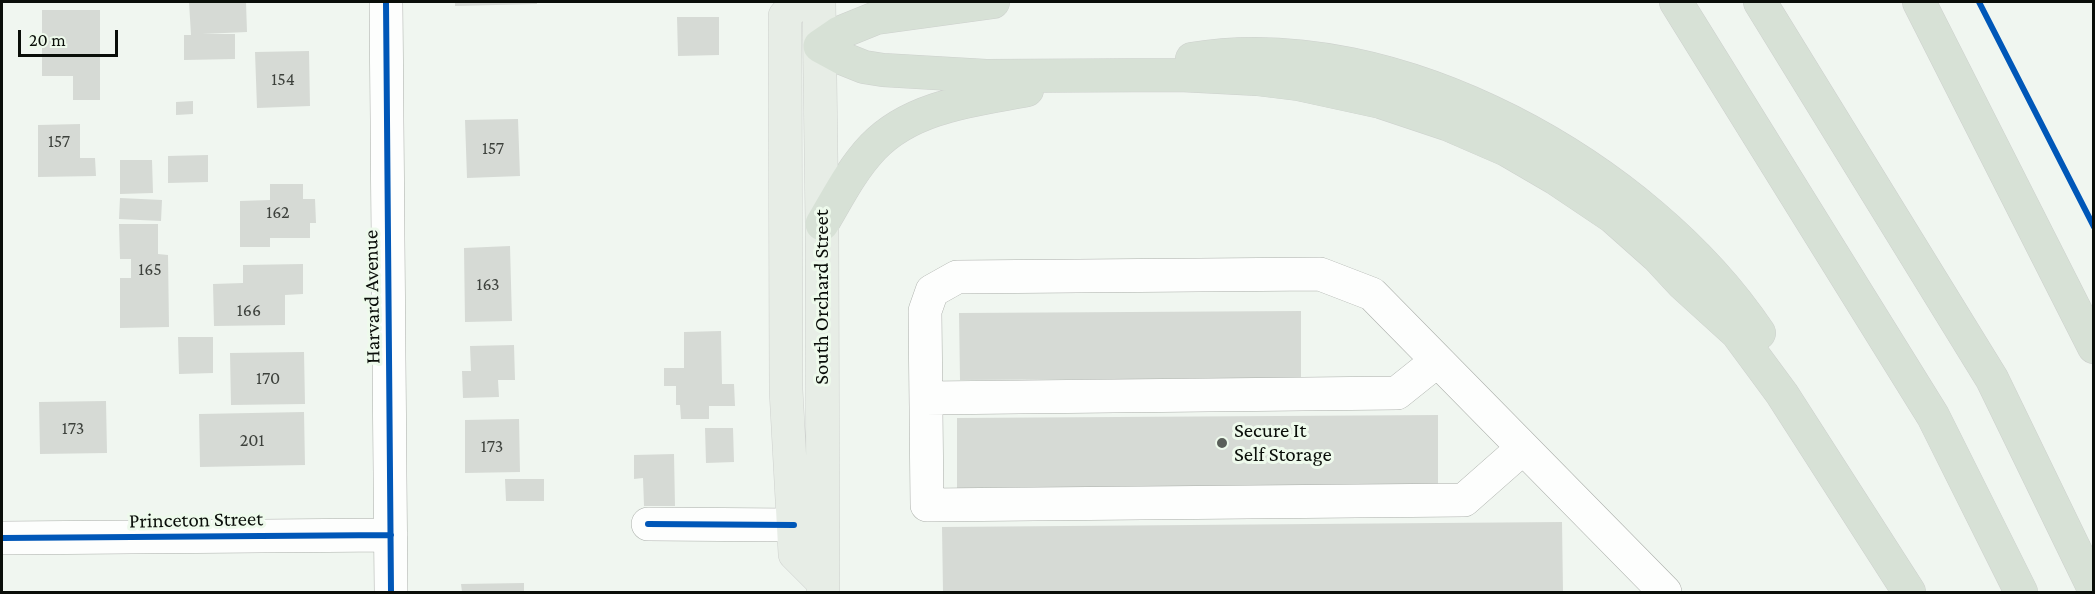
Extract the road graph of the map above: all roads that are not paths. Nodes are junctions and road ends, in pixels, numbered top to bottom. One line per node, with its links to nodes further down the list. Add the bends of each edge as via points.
1 (386, 2): 17 (street, Harvard Avenue)
2 (798, 2): 16 (main road, via 785,16 786,390)
3 (819, 2): 8 (main road, South Orchard Street)
4 (993, 2): 8 (highway, via 876,18 839,33)
5 (1676, 2): 24 (highway, via 1933,416)
6 (1760, 2): 20 (highway, via 1992,379)
7 (1919, 2): 11 (highway)
8 (820, 46): 9 (highway, via 864,67 883,70 986,76); 10 (main road, South Orchard Street)
9 (1128, 74): 10 (highway, via 957,104 894,129 852,172); 23 (highway, via 1257,79 1381,102 1507,150 1554,177 1613,217 1737,333 1782,394)
10 (822, 224): 19 (main road, South Orchard Street)
11 (2094, 346)
12 (1437, 361): 13 (street, via 1398,393); 13 (street, via 1372,294 1320,274 957,277 932,291 925,311); 14 (street)
13 (926, 398): 14 (street, via 927,505 1464,500)
14 (1523, 448): 22 (street)
15 (648, 524): 16 (street)
16 (794, 525): 19 (main road, via 795,554)
17 (390, 534): 18 (street, Princeton Street); 21 (street, Harvard Avenue)
18 (2, 538)
19 (822, 587)
20 (2094, 589)
21 (391, 592)
22 (1665, 592)
23 (1910, 592)
24 (2021, 592)

